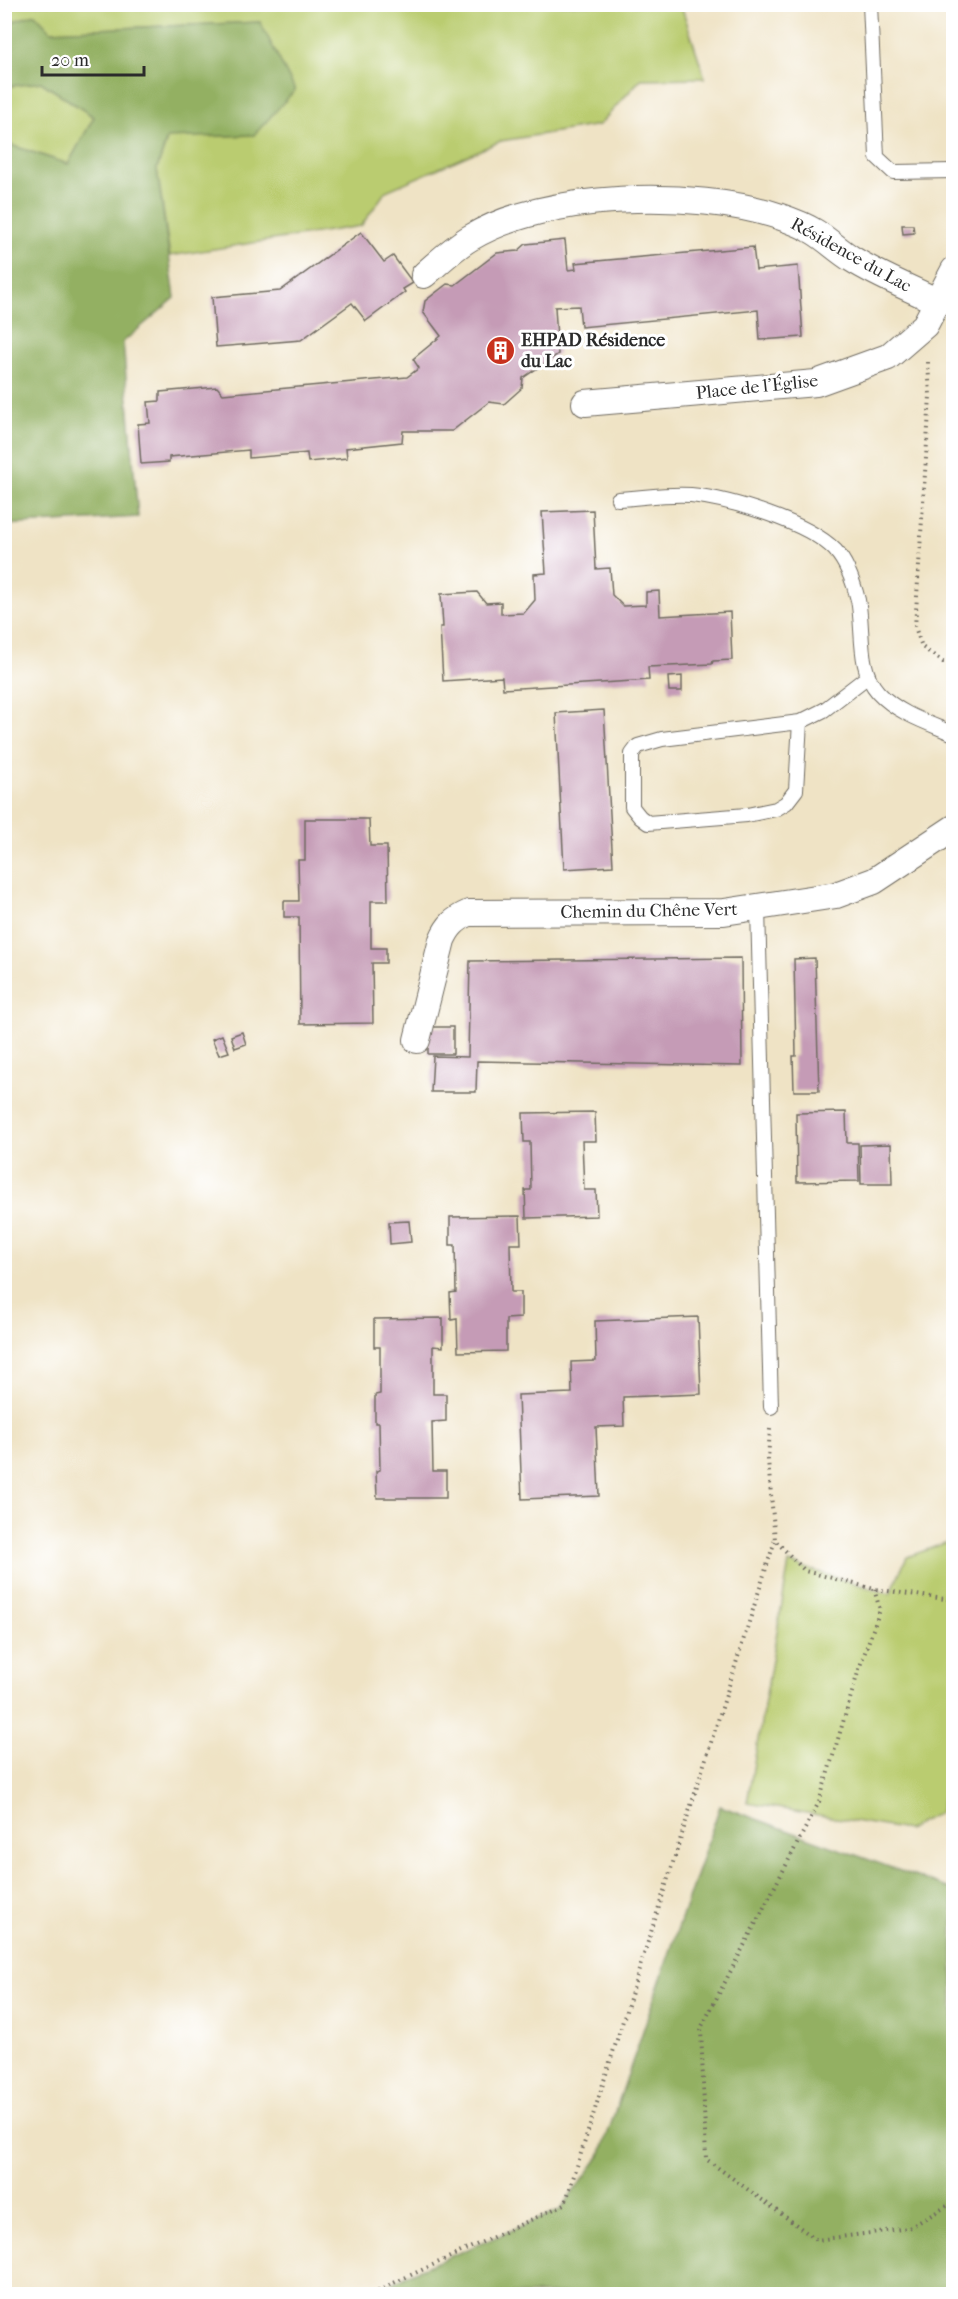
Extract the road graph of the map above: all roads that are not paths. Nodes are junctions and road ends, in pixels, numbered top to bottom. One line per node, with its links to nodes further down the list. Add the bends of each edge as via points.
1 (870, 4): 2 (lane, via 878,157 893,172)
2 (954, 171)
3 (954, 270): 5 (street, Place de l'Église)
4 (424, 275): 5 (street, Résidence du Lac, via 471,237 526,216 618,198 665,199 751,208 779,216 814,231 852,259)
5 (938, 302): 6 (street, Place de l'Église, via 925,325 888,357 816,383)
6 (585, 404)
7 (618, 499): 8 (lane, via 690,495 751,508 813,533 836,551 849,575 858,600)
8 (867, 677): 9 (lane, via 824,711); 10 (lane, via 878,693 899,710)
9 (800, 722): 9 (lane, via 796,790 776,809 648,823 632,807 632,754 639,746 662,739)
10 (954, 734)
11 (954, 828): 12 (street, Chemin du Chêne Vert, via 874,881 836,895)
12 (758, 908): 13 (street, Chemin du Chêne Vert, via 724,912 469,913 448,927 442,940); 14 (lane)
13 (417, 1040)
14 (771, 1407)

